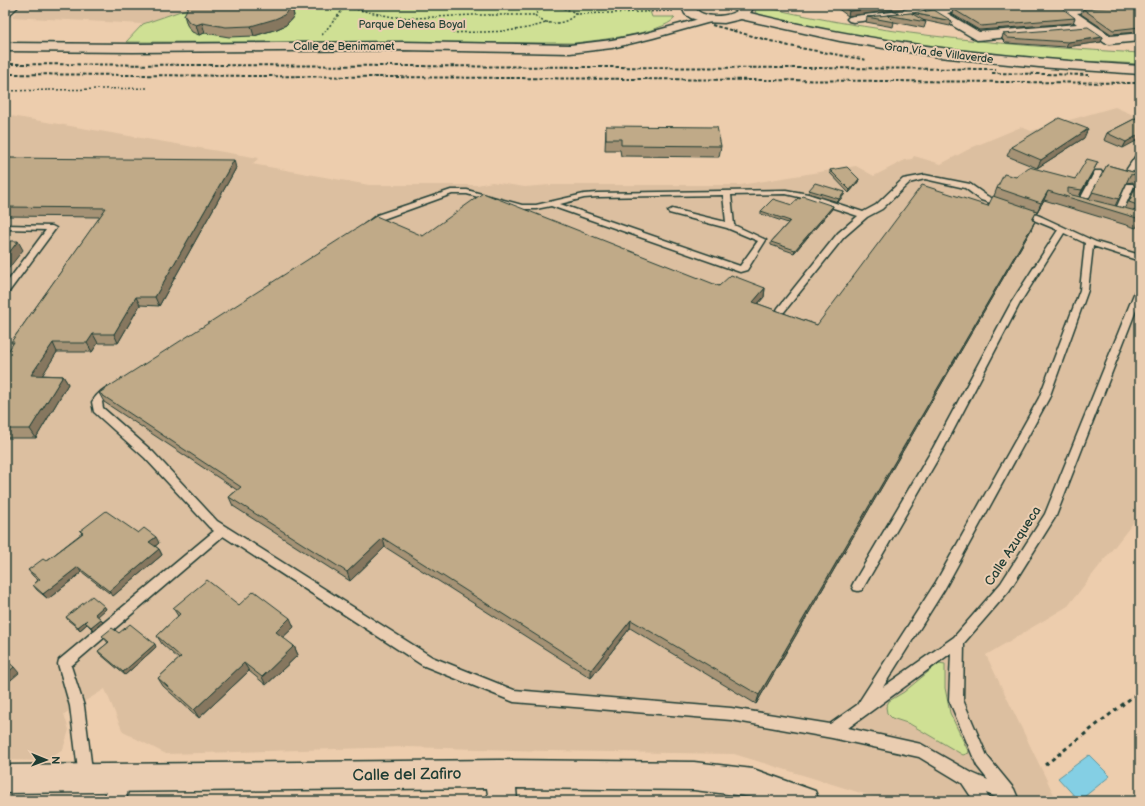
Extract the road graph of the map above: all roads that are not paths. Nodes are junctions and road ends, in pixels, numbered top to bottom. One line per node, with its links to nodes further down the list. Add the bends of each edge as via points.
1 (16, 5): 8 (street)
2 (989, 5): 7 (street)
3 (1124, 5): 4 (street)
4 (1062, 8): 13 (street)
5 (690, 9): 10 (street); 12 (street, Calle de Benimamet)
6 (745, 9): 10 (street, via 727,19); 16 (street, Gran Vía de Villaverde, via 819,34 920,51 1045,65)
7 (927, 9): 13 (street, via 977,36)
8 (5, 14)
9 (906, 14): 11 (street)
10 (710, 18): 12 (street, Calle de Benimamet)
11 (853, 19)
12 (681, 26): 15 (street, Calle de Benimamet, via 620,43 570,49 402,46)
13 (1089, 26): 14 (street, via 1109,40)
14 (1140, 36)
15 (5, 48)
16 (1140, 69)
17 (1140, 156): 18 (lane)
18 (1129, 172)
19 (1098, 174): 22 (lane)
20 (1130, 186): 25 (lane)
21 (727, 192): 23 (lane, via 597,195); 26 (lane, via 786,192); 27 (lane)
22 (1082, 203)
23 (553, 204): 27 (lane, via 740,269 744,268 762,240); 29 (lane, via 522,207 467,192 451,192 380,217)
24 (672, 211): 27 (lane)
25 (1118, 213)
26 (864, 215): 30 (lane, via 879,207 906,180 925,177 967,186 984,198 1043,219); 35 (lane, via 841,235)
27 (730, 226)
28 (5, 227): 34 (lane, via 52,228)
29 (360, 230)
30 (1062, 230): 31 (lane); 38 (lane, via 1041,259 947,432)
31 (1089, 242): 32 (lane); 40 (lane, via 1084,290 1044,398 940,586)
32 (1140, 258)
33 (1140, 289): 39 (lane, Calle Azuqueca, via 1050,516 1005,587)
34 (5, 291)
35 (781, 310)
36 (121, 383): 37 (lane, via 102,395 97,402 98,409 149,455 213,524)
37 (223, 530): 41 (lane, via 427,661 514,696 731,714); 44 (lane, via 64,664 77,706)
38 (858, 586)
39 (958, 641): 40 (lane, Calle Azuqueca); 47 (lane, via 956,700 982,760)
40 (860, 711): 41 (lane, Calle Azuqueca)
41 (832, 731): 42 (lane, via 921,750)
42 (967, 778): 47 (lane); 49 (lane)
43 (5, 779): 44 (street, Calle del Zafiro)
44 (86, 779): 46 (street, Calle del Zafiro)
45 (501, 788): 46 (street, Calle del Zafiro); 48 (street, Calle del Zafiro, via 694,776 753,782)
46 (117, 790)
47 (1012, 798)
48 (805, 801)
49 (983, 801)

